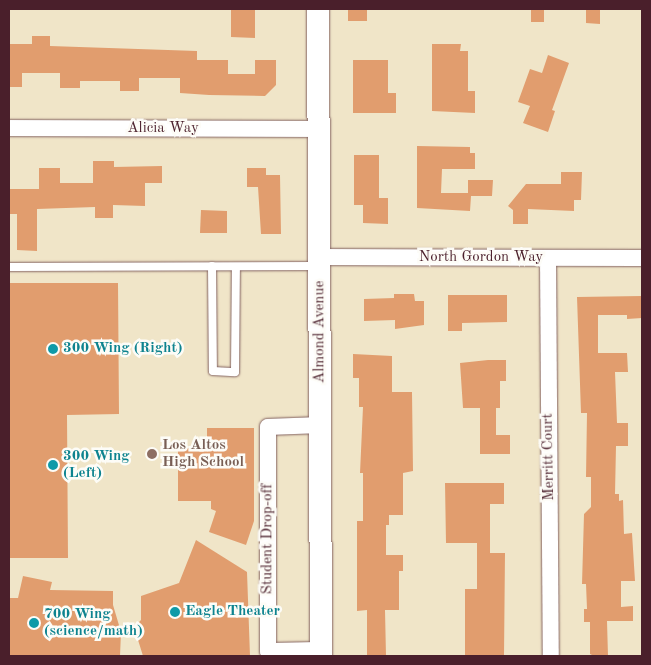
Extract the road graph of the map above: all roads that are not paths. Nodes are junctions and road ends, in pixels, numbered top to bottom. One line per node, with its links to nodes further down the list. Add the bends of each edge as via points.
1 (318, 9): 3 (street, Almond Avenue)
2 (9, 128): 3 (street, Alicia Way)
3 (318, 129): 6 (street, Almond Avenue)
4 (548, 258): 5 (street, North Gordon Way); 6 (street, North Gordon Way); 12 (street, Merritt Court)
5 (642, 258)
6 (320, 262): 8 (lane); 10 (street, Almond Avenue)
7 (212, 266): 8 (lane); 8 (lane, via 213,371 235,372); 9 (lane)
8 (236, 266)
9 (9, 267)
10 (320, 425): 11 (street, Almond Avenue); 11 (street, Student Drop-off, via 268,426 268,651)
11 (321, 653)
12 (551, 656)

